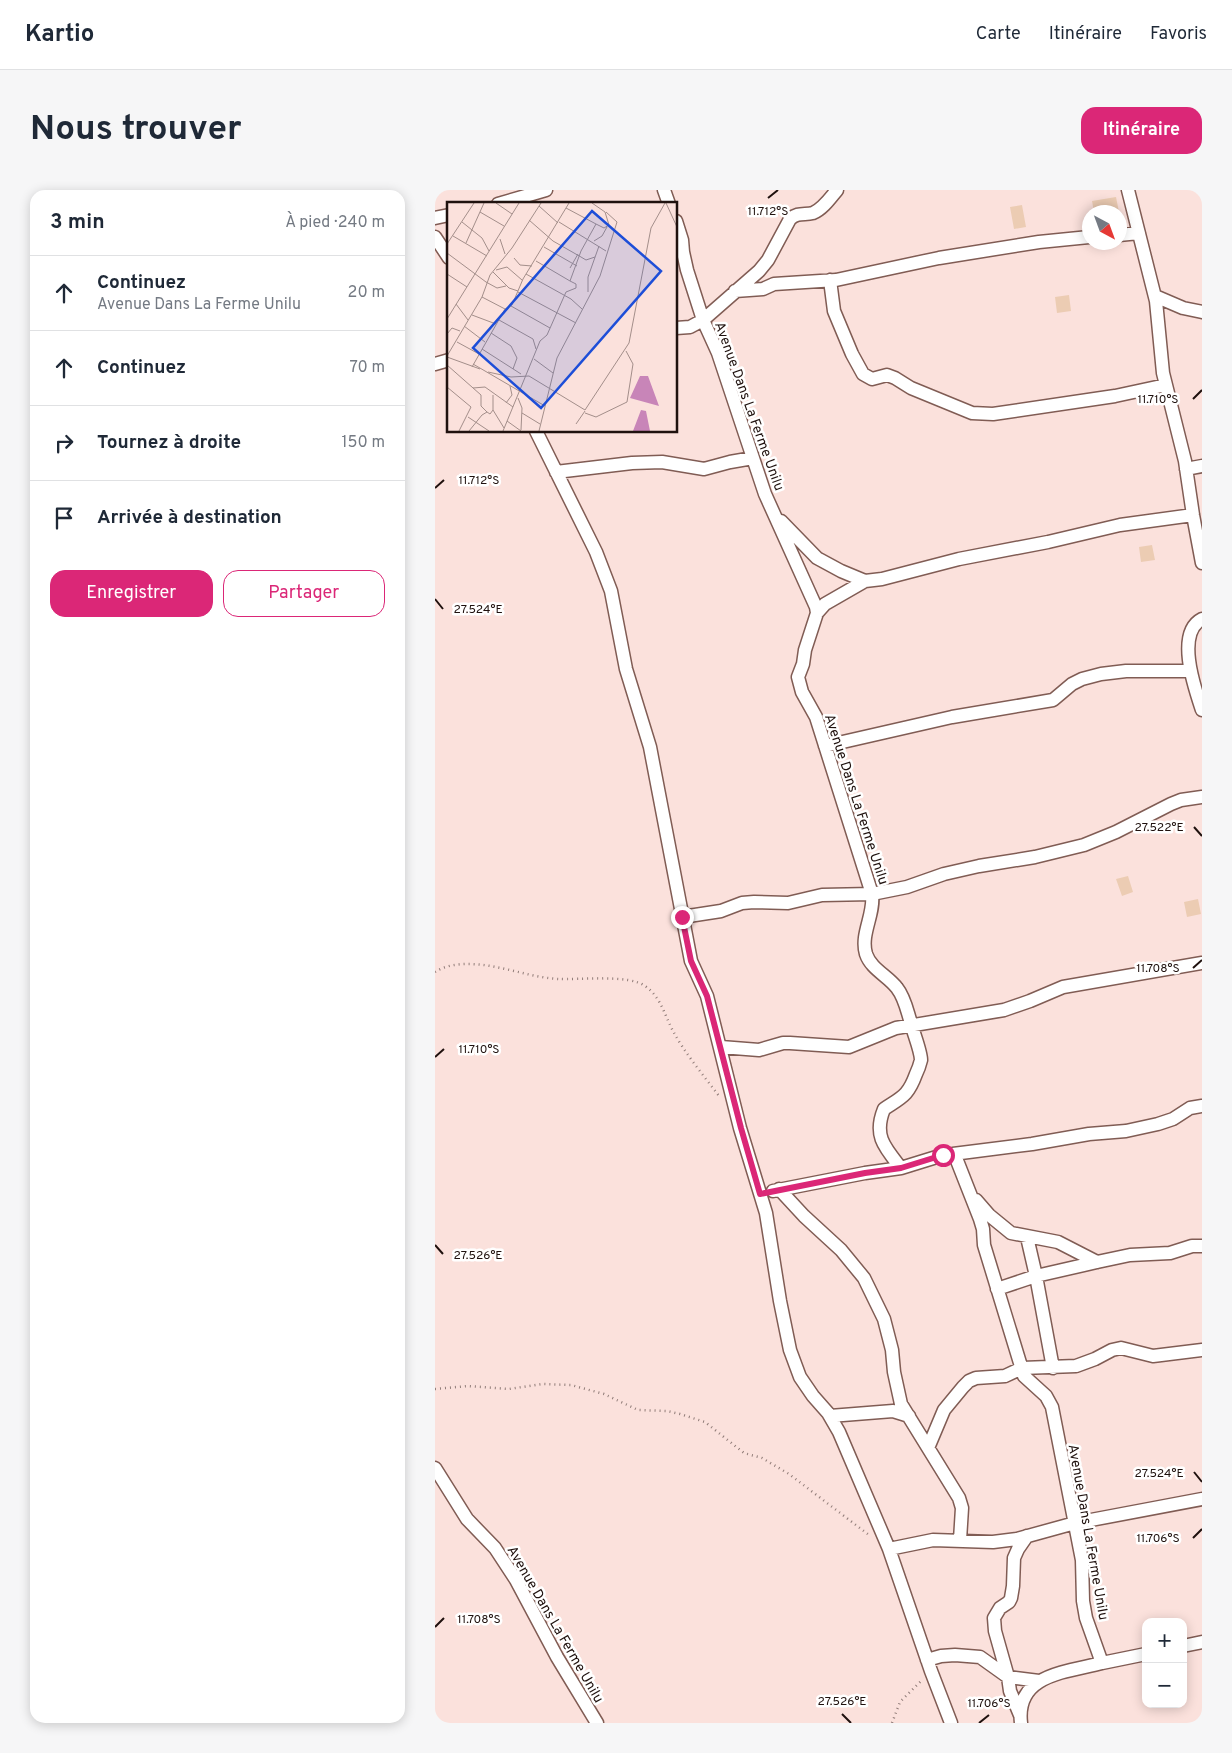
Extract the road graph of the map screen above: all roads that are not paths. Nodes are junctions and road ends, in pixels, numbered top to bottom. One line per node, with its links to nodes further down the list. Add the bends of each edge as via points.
1 (546, 190): 5 (street)
2 (664, 190): 6 (street)
3 (837, 190): 14 (street, via 813,213 795,215 790,219 768,260)
4 (1128, 190): 8 (street)
5 (505, 202)
6 (668, 202)
7 (677, 224): 17 (street, Avenue Dans La Ferme Unilu)
8 (1139, 233): 9 (street); 15 (street)
9 (1127, 234)
10 (435, 237): 12 (street)
11 (1082, 238): 13 (street, via 939,258)
12 (447, 255)
13 (830, 280): 14 (street); 19 (street, via 834,310 851,354 863,374 871,379 895,378 972,413 993,414)
14 (735, 291): 17 (street)
15 (1155, 296): 16 (street); 19 (street)
16 (1202, 312)
17 (703, 320): 18 (street, Avenue Dans La Ferme Unilu); 21 (street, Avenue Dans La Ferme Unilu, via 718,353)
18 (677, 328)
19 (1166, 385): 23 (street)
20 (536, 432): 24 (street)
21 (753, 458): 24 (street, via 704,469 662,462); 25 (street, Avenue Dans La Ferme Unilu)
22 (1202, 466): 23 (street)
23 (1186, 469): 26 (street)
24 (556, 472): 36 (street, via 596,552 611,591 626,669 650,747)
25 (774, 514): 28 (street, via 817,558); 29 (street, Avenue Dans La Ferme Unilu)
26 (1193, 515): 27 (street); 28 (street, via 1120,525)
27 (1202, 563)
28 (865, 581): 29 (street, via 825,604)
29 (817, 613): 33 (street, Avenue Dans La Ferme Unilu, via 798,682 816,718)
30 (1202, 619): 31 (street, via 1192,628 1189,638)
31 (1191, 671): 32 (street); 33 (street, via 1101,674 1072,684 1053,700 952,717)
32 (1202, 710)
33 (825, 746): 35 (street, Avenue Dans La Ferme Unilu)
34 (1202, 798): 35 (street, via 1176,802 1084,845 970,868)
35 (872, 894): 36 (street, via 822,895 788,903 742,903 721,911); 38 (street, Avenue Dans La Ferme Unilu, via 866,953 898,989)
36 (682, 917): 39 (street, via 691,961 707,996)
37 (1202, 963): 38 (street, via 1063,988 1004,1010)
38 (911, 1026): 39 (street, via 886,1031 849,1047 783,1043 759,1050); 42 (street, Avenue Dans La Ferme Unilu, via 921,1059 917,1072 910,1090 883,1110 879,1129 881,1142)
39 (721, 1047): 45 (street)
40 (1202, 1106): 41 (street, via 1190,1108 1158,1124 1125,1131)
41 (953, 1154): 42 (street); 44 (street, Avenue Dans La Ferme Unilu)
42 (901, 1168): 43 (street)
43 (779, 1189): 45 (street); 55 (street, via 841,1250 864,1278 885,1319 901,1404)
44 (968, 1190): 46 (street, via 1004,1229); 50 (street, Avenue Dans La Ferme Unilu, via 981,1219)
45 (760, 1194): 54 (street, via 791,1350 800,1377)
46 (1027, 1237): 48 (street, via 1058,1242); 49 (street)
47 (1202, 1246): 48 (street)
48 (1097, 1262): 49 (street)
49 (1036, 1276): 50 (street); 53 (street)
50 (997, 1289): 52 (street, Avenue Dans La Ferme Unilu)
51 (1202, 1350): 53 (street, via 1153,1356 1121,1348 1076,1366)
52 (1022, 1368): 53 (street); 56 (street, via 1005,1376 969,1381 944,1410); 59 (street, Avenue Dans La Ferme Unilu, via 1024,1376 1046,1396 1051,1407)
53 (1053, 1368)
54 (830, 1416): 55 (street, via 893,1411); 62 (street)
55 (909, 1416): 56 (street)
56 (928, 1448): 61 (street, via 959,1498 962,1508)
57 (435, 1468): 71 (street, Avenue Dans La Ferme Unilu, via 467,1519 495,1548 516,1580)
58 (1202, 1499): 59 (street)
59 (1075, 1523): 60 (street); 66 (street, Avenue Dans La Ferme Unilu, via 1082,1560 1086,1618)
60 (1027, 1536): 61 (street, via 993,1542); 68 (street, via 1014,1558 1011,1598 994,1618)
61 (960, 1540): 62 (street, via 933,1540)
62 (889, 1549): 67 (street)
63 (1202, 1642): 64 (street)
64 (1187, 1645)
65 (1142, 1655): 66 (street)
66 (1102, 1663): 69 (street)
67 (929, 1666): 68 (street, via 941,1656 980,1657); 72 (street)
68 (1009, 1677): 69 (street); 70 (street, via 1010,1691)
69 (1039, 1681): 70 (street, via 1032,1685 1022,1702)
70 (1020, 1719)
71 (597, 1723)
72 (951, 1723)

